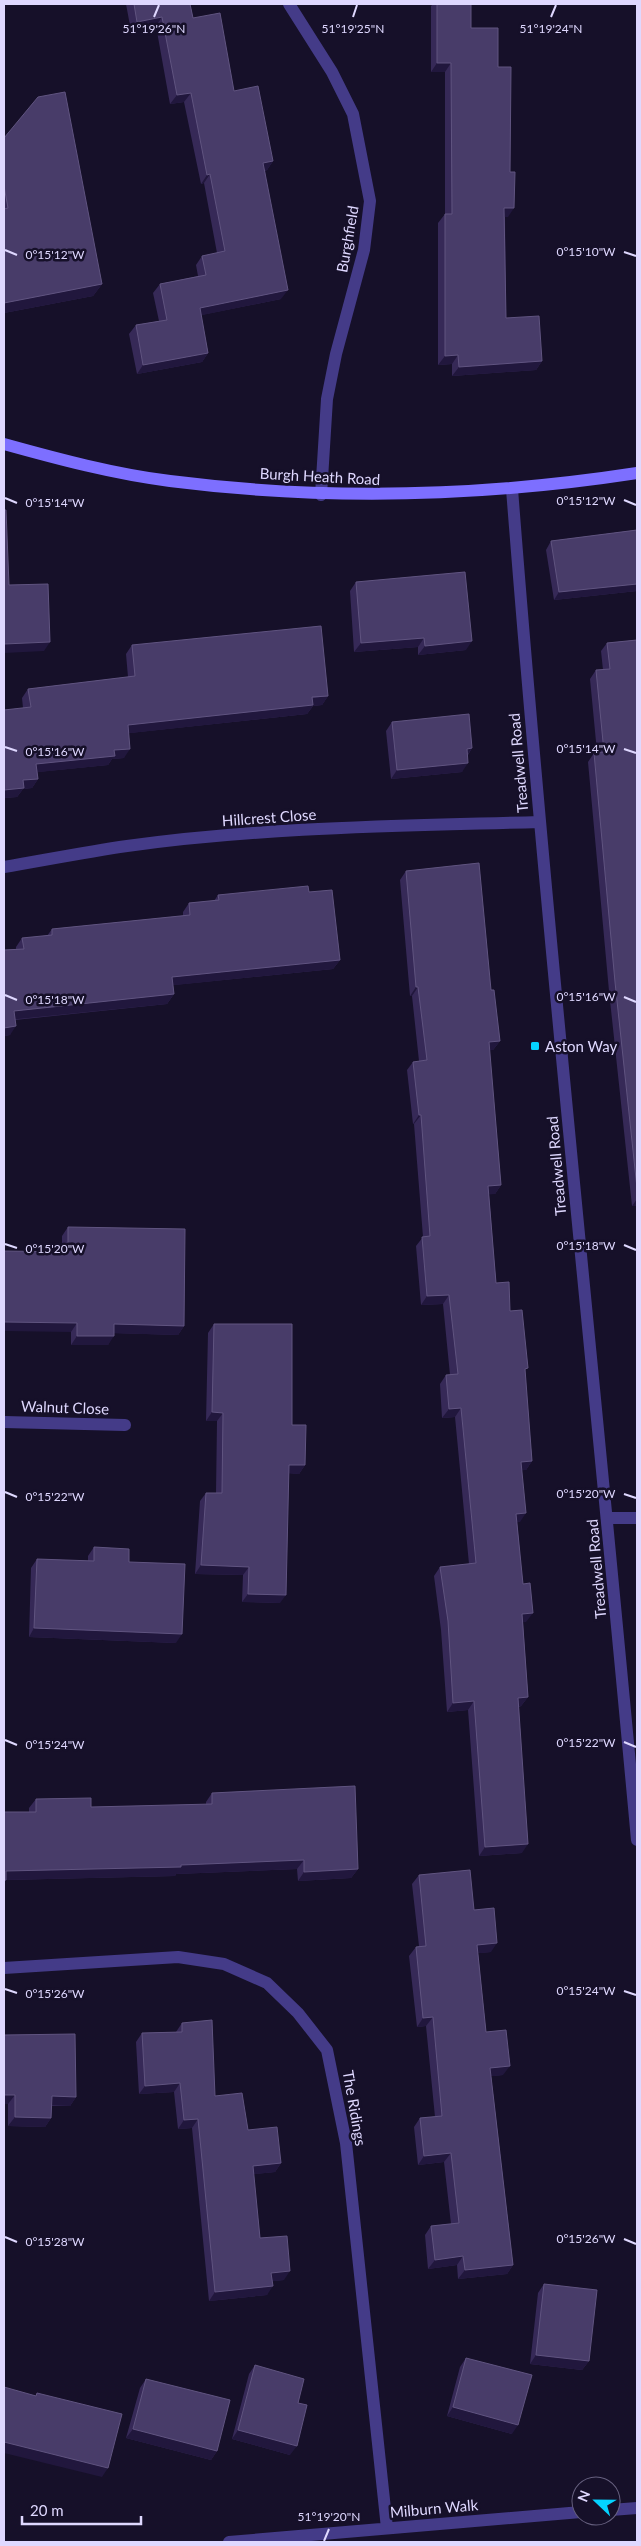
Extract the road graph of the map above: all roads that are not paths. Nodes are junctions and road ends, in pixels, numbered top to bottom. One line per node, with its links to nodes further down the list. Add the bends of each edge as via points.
1 (289, 4): 5 (street, Burghfield, via 332,72 352,114 370,201 364,250 327,399)
2 (4, 444): 5 (main road, Burgh Heath Road, via 62,460 169,481)
3 (637, 473): 4 (main road, Burgh Heath Road)
4 (512, 488): 5 (main road, Burgh Heath Road, via 407,495); 6 (street, Treadwell Road)
5 (321, 495)
6 (539, 822): 7 (street, Hillcrest Close, via 225,836 128,846); 10 (street, Treadwell Road)
7 (4, 867)
8 (4, 1422): 9 (street, Walnut Close)
9 (125, 1425)
10 (608, 1518): 11 (street); 12 (street, Treadwell Road)
11 (637, 1518)
12 (637, 1840)
13 (4, 1968): 17 (street, The Ridings, via 178,1958 224,1964 267,1983 298,2013 327,2050 346,2143)
14 (637, 2508): 15 (street)
15 (621, 2509)
16 (571, 2513): 17 (street, Milburn Walk)
17 (387, 2528): 18 (street, Milburn Walk)
18 (229, 2542)

